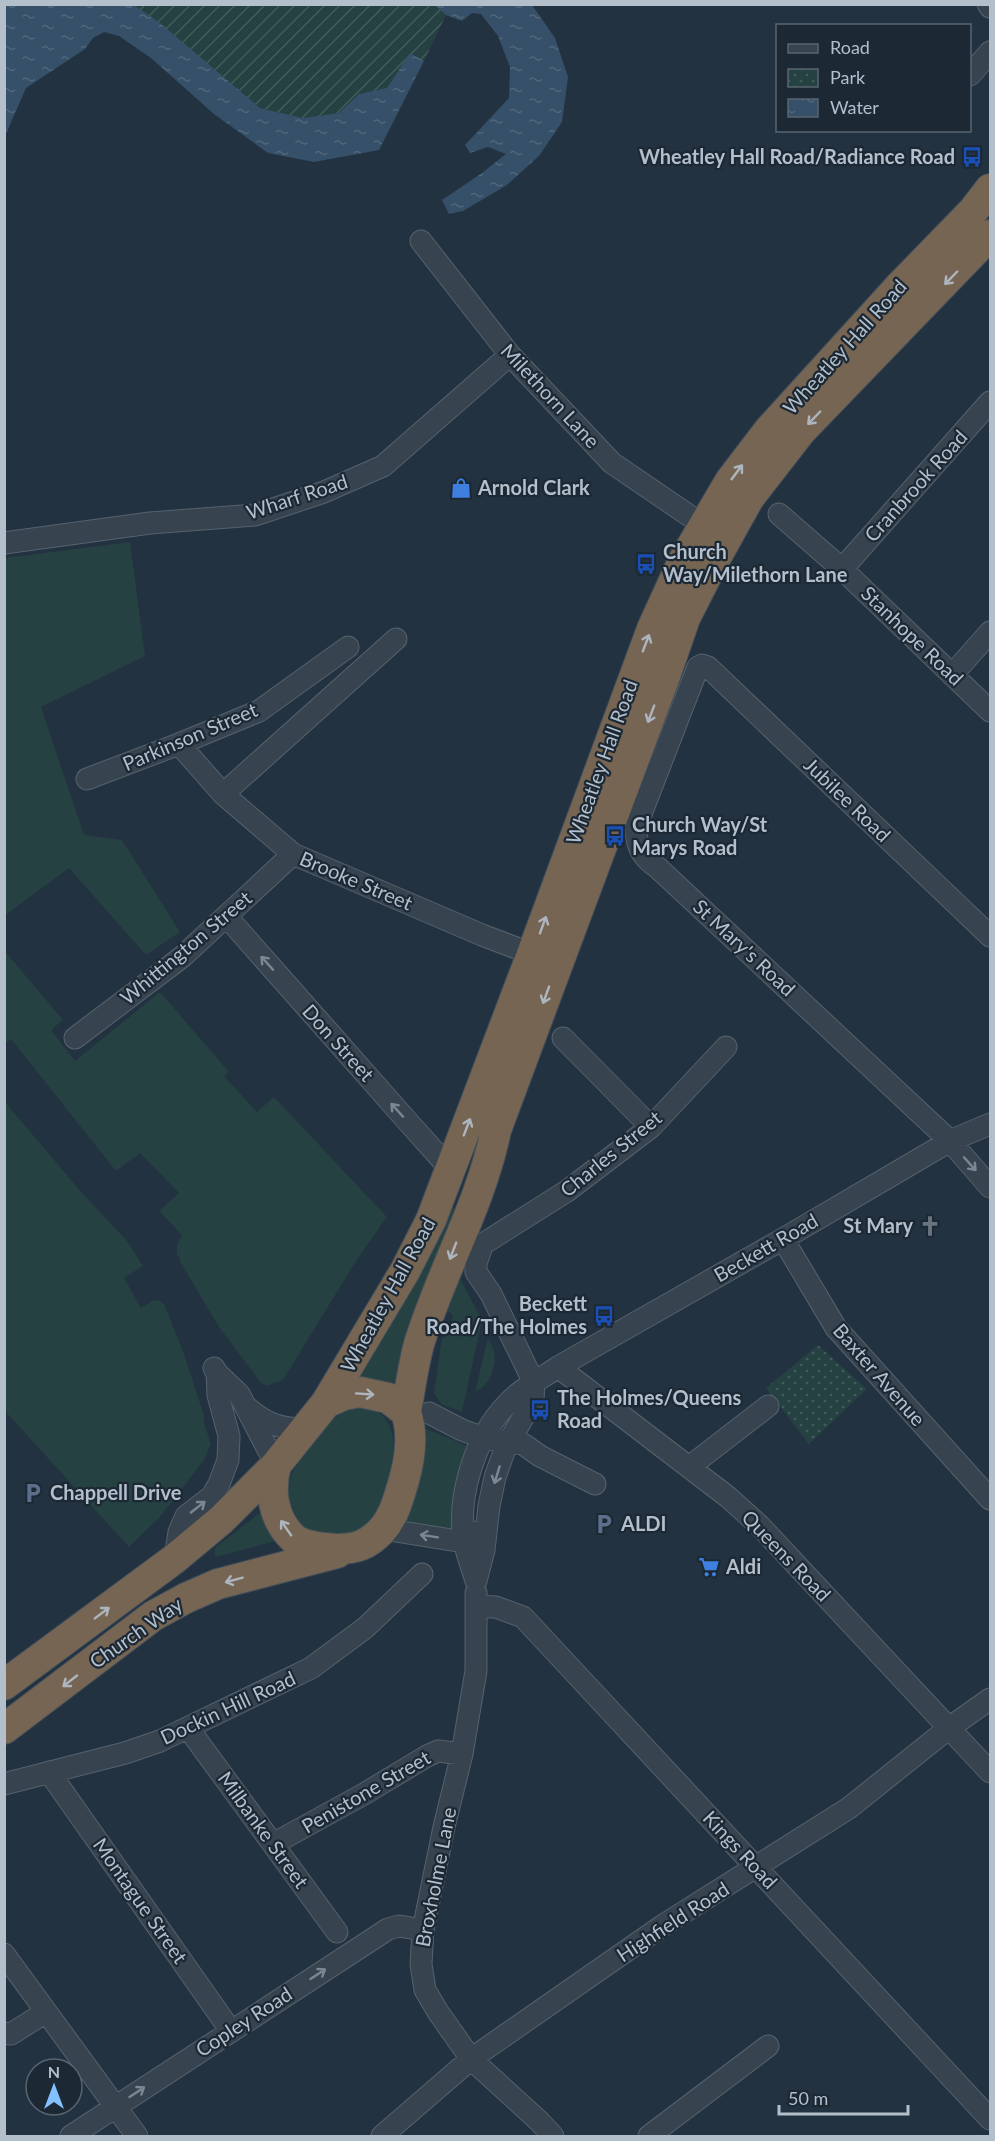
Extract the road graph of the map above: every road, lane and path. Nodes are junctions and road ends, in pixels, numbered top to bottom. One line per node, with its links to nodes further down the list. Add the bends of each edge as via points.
1 (990, 52): 2 (street)
2 (971, 73)
3 (990, 189): 9 (highway, Wheatley Hall Road, one-way to 3, via 769,430)
4 (990, 235): 31 (highway, Wheatley Hall Road, one-way to 31, via 801,431 749,498 714,561 685,618 496,1130)
5 (421, 241): 6 (street, Milethorn Lane)
6 (510, 355): 9 (street, Milethorn Lane, via 615,465); 10 (street, Wharf Road, via 383,466 324,492 255,515 150,523)
7 (990, 402): 11 (street, Cranbrook Road)
8 (779, 514): 11 (street, Stanhope Road)
9 (703, 525): 24 (highway, Wheatley Hall Road, one-way to 9, via 652,629)
10 (4, 543)
11 (842, 569): 16 (street, Stanhope Road)
12 (990, 633): 16 (street)
13 (396, 639): 20 (street)
14 (348, 647): 18 (street, Parkinson Street, via 258,711)
15 (702, 665): 23 (street, Jubilee Road); 30 (street, St Mary's Road, via 636,828 640,852)
16 (952, 675): 17 (street, Stanhope Road)
17 (990, 711)
18 (179, 744): 19 (street, Parkinson Street); 20 (street, Brooke Street)
19 (87, 779)
20 (223, 794): 21 (street, Brooke Street)
21 (293, 854): 22 (street, Whittington Street); 24 (street, Brooke Street)
22 (227, 918): 25 (street, Whittington Street); 32 (street, Don Street, one-way to 22, via 408,1123)
23 (990, 936)
24 (532, 954): 32 (highway, Wheatley Hall Road, one-way to 24)
25 (75, 1038)
26 (563, 1038): 29 (street)
27 (726, 1047): 29 (street, Charles Street)
28 (990, 1124): 30 (street, Beckett Road)
29 (651, 1127): 34 (street, Charles Street, via 567,1191)
30 (950, 1141): 33 (street, St Mary's Road, one-way to 33); 35 (street, Beckett Road)
31 (490, 1158): 34 (highway, via 478,1217); 41 (highway, Wheatley Hall Road, one-way to 41, via 418,1346)
32 (452, 1166): 38 (highway, Wheatley Hall Road, via 405,1271)
33 (990, 1186)
34 (482, 1238): 37 (street, via 475,1267 478,1276 491,1294)
35 (783, 1239): 36 (street, Beckett Road); 49 (street, Baxter Avenue, via 836,1328)
36 (558, 1367): 37 (street, Beckett Road); 47 (street, Queens Road)
37 (534, 1383): 42 (street, Beckett Road); 45 (street, via 533,1400)
38 (326, 1403): 41 (highway, Wheatley Hall Road, one-way to 41, via 360,1392 388,1398); 43 (highway, Wheatley Hall Road)
39 (247, 1406): 43 (street, via 272,1425); 46 (street); 54 (street, one-way to 39, via 186,1516 212,1496 228,1460 229,1436 215,1371 236,1389)
40 (768, 1406): 47 (street)
41 (418, 1412): 42 (street, via 478,1419); 44 (street); 51 (highway, Wheatley Hall Road, via 398,1502)
42 (497, 1417): 44 (street, Beckett Road)
43 (305, 1429): 46 (highway, Wheatley Hall Road)
44 (482, 1441): 45 (street); 52 (street, Beckett Road, via 463,1505)
45 (507, 1445): 48 (street, via 523,1444); 50 (street, one-way to 50)
46 (276, 1465): 53 (highway, one-way to 46, via 309,1545 294,1539 275,1511 272,1478); 54 (highway, Church Way, via 221,1520)
47 (689, 1467): 61 (street, Queens Road, via 760,1526)
48 (595, 1484)
49 (990, 1499)
50 (489, 1506): 52 (street); 56 (street)
51 (383, 1529): 52 (street, one-way to 51); 53 (highway, Wheatley Hall Road)
52 (464, 1542): 56 (street, Beckett Road)
53 (352, 1549): 62 (highway, Church Way, one-way to 62, via 219,1584 186,1598 153,1616)
54 (175, 1558): 58 (highway, Church Way, one-way to 54)
55 (422, 1574): 60 (street, Dockin Hill Road, via 365,1628 311,1668)
56 (476, 1581): 57 (street, Broxholme Lane)
57 (477, 1606): 63 (street, Broxholme Lane, via 476,1671); 68 (street, Kings Road, via 496,1607 523,1617)
58 (4, 1685)
59 (990, 1699): 61 (street, Highfield Road)
60 (188, 1728): 64 (street, Dockin Hill Road, via 125,1753); 67 (street, Milbanke Street)
61 (949, 1728): 65 (street, Queens Road); 68 (street, Highfield Road, via 849,1808)
62 (4, 1729)
63 (462, 1754): 67 (street, Penistone Street, via 438,1751 427,1756); 69 (street, Broxholme Lane)
64 (49, 1772): 66 (street, Dockin Hill Road); 73 (street, Montague Street)
65 (990, 1772)
66 (4, 1784)
67 (273, 1845): 70 (street, Milbanke Street)
68 (756, 1868): 76 (street, Highfield Road, via 662,1926); 78 (street, Kings Road)
69 (423, 1930): 73 (street, Copley Road, one-way to 69, via 388,1929 399,1926); 76 (street, Broxholme Lane, via 424,1990)
70 (337, 1932)
71 (4, 1954): 72 (street)
72 (45, 2012): 74 (street, via 11,2034); 77 (street)
73 (231, 2031): 77 (street, Copley Road, one-way to 73)
74 (4, 2033)
75 (768, 2046): 83 (street)
76 (471, 2059): 81 (street, Highfield Road); 82 (street, Broxholme Lane)
77 (114, 2107): 79 (street, Copley Road); 80 (street)
78 (990, 2119)
79 (71, 2136)
80 (137, 2136)
81 (382, 2136)
82 (553, 2136)
83 (649, 2136)

